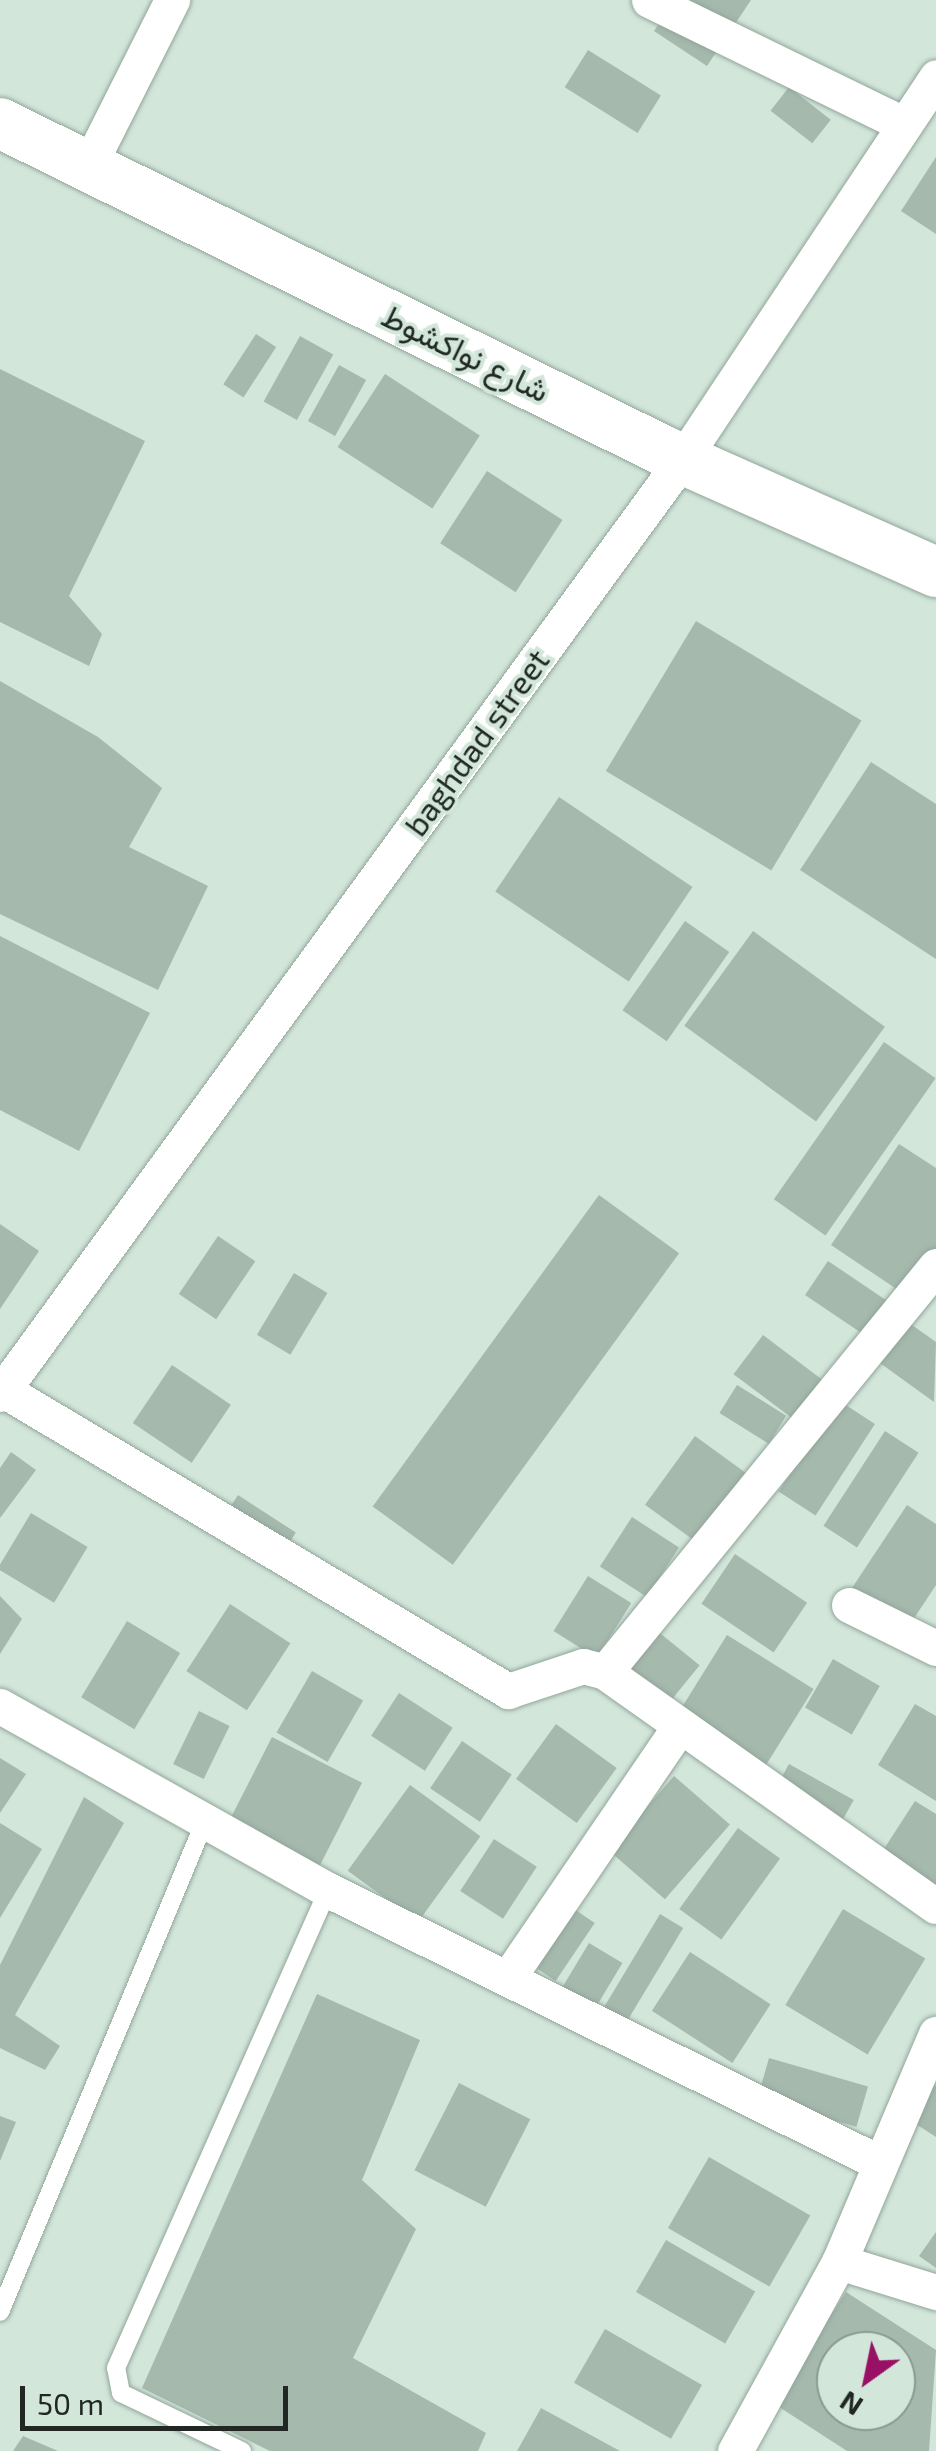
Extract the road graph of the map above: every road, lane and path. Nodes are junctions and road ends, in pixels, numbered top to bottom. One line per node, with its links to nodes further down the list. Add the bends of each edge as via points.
1 (172, 0): 6 (street)
2 (649, 0): 5 (street)
3 (936, 77): 5 (street, baghdad street)
4 (0, 123): 6 (street, شارع نواكشوط)
5 (903, 124): 7 (street, baghdad street)
6 (89, 165): 7 (street, شارع نواكشوط)
7 (684, 456): 8 (street, شارع نواكشوط); 10 (street, baghdad street)
8 (936, 572)
9 (936, 1266): 13 (street)
10 (1, 1391): 13 (street, via 508,1691 584,1666)
11 (848, 1605): 12 (street)
12 (936, 1648)
13 (605, 1672): 15 (street)
14 (0, 1706): 16 (street)
15 (679, 1727): 18 (street); 19 (street)
16 (206, 1821): 17 (street); 24 (lane)
17 (328, 1890): 19 (street); 25 (lane, via 116,2368 121,2393)
18 (936, 1906)
19 (510, 1975): 21 (street)
20 (936, 2034): 21 (street)
21 (876, 2161): 22 (street)
22 (839, 2262): 23 (street); 26 (street)
23 (936, 2292)
24 (0, 2312)
25 (242, 2451)
26 (735, 2451)

